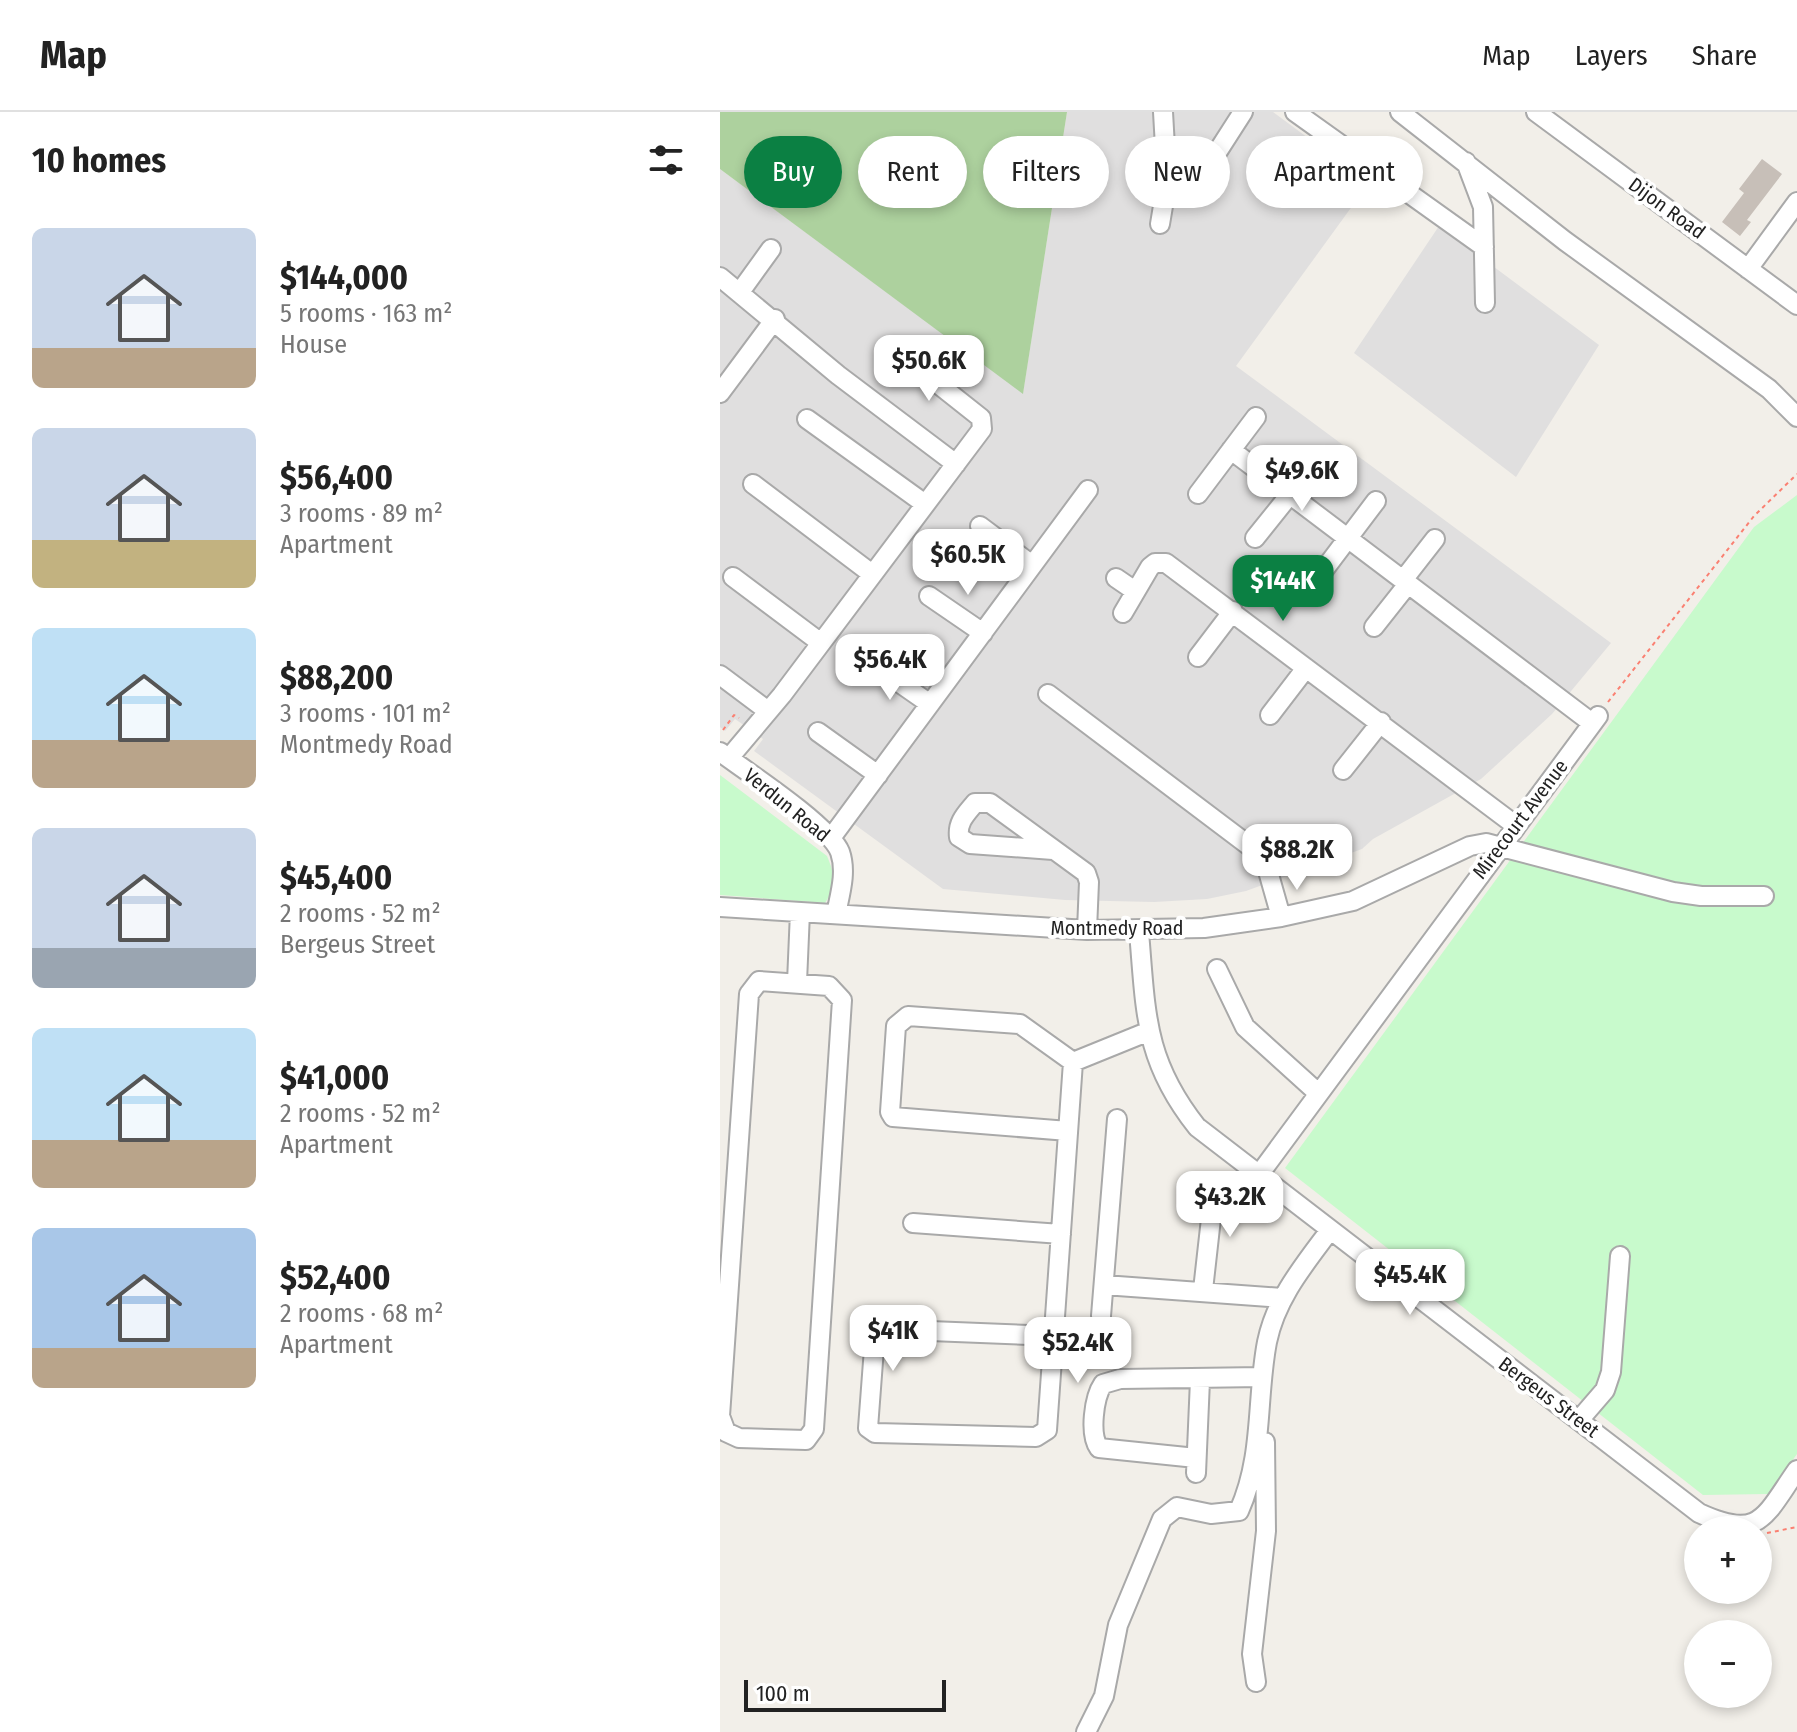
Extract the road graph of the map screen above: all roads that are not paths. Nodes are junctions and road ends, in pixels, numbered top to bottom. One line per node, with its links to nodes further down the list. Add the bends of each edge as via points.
1 (1163, 112): 9 (street, via 1167,182)
2 (1243, 112): 6 (street)
3 (1295, 112): 10 (street)
4 (1400, 112): 7 (street)
5 (1536, 112): 12 (street, Dijon Road)
6 (1228, 136)
7 (1464, 159): 10 (street, via 1482,200); 21 (street, via 1565,241 1769,389)
8 (1797, 202): 12 (street)
9 (1160, 224)
10 (1484, 247): 15 (street)
11 (771, 249): 14 (street)
12 (1748, 269): 16 (street, Dijon Road)
13 (720, 277): 14 (street)
14 (740, 292): 17 (street)
15 (1485, 303)
16 (1797, 305)
17 (775, 319): 19 (street); 24 (street)
18 (904, 357): 24 (street, via 981,418)
19 (720, 393)
20 (1256, 417): 23 (street)
21 (1797, 417)
22 (807, 419): 31 (street)
23 (1231, 450): 28 (street); 29 (street)
24 (952, 462): 31 (street)
25 (1316, 462): 29 (street)
26 (753, 484): 37 (street)
27 (1088, 490): 36 (street)
28 (1198, 494)
29 (1290, 495): 33 (street); 34 (street)
30 (1376, 501): 34 (street)
31 (922, 502): 37 (street)
32 (980, 526): 36 (street)
33 (1255, 538)
34 (1348, 539): 40 (street); 41 (street)
35 (1435, 539): 40 (street)
36 (1032, 565): 47 (street)
37 (870, 572): 48 (street)
38 (733, 577): 48 (street)
39 (1116, 578): 42 (street)
40 (1405, 582): 46 (street); 62 (street, Mirecourt Avenue, via 1595,720)
41 (1314, 583)
42 (1135, 591): 44 (street, via 1150,567 1161,562); 45 (street)
43 (929, 596): 47 (street)
44 (1233, 611): 49 (street); 51 (street)
45 (1123, 613)
46 (1374, 627)
47 (983, 633): 54 (street)
48 (818, 641): 55 (street)
49 (1198, 657)
50 (874, 665): 54 (street)
51 (1306, 668): 56 (street); 57 (street)
52 (720, 675): 55 (street)
53 (1048, 694): 70 (street, via 1264,857)
54 (930, 704): 61 (street)
55 (764, 709): 59 (street); 59 (street)
56 (1270, 715)
57 (1381, 722): 60 (street); 62 (street)
58 (818, 732): 61 (street)
59 (724, 754): 63 (street, Verdun Road)
60 (1343, 770)
61 (878, 775): 63 (street)
62 (1515, 825): 64 (street, Mirecourt Avenue)
63 (831, 838): 69 (street, Verdun Road, via 842,862)
64 (1499, 846): 66 (street, via 1673,892); 70 (street, Montmedy Road, via 1470,846 1353,901); 77 (street, Mirecourt Avenue)
65 (1053, 850): 65 (street, via 990,803 975,803 958,830 970,844); 71 (street, via 1086,873)
66 (1764, 896)
67 (720, 907): 68 (street, Montmedy Road)
68 (800, 912): 69 (street, Montmedy Road); 74 (street)
69 (836, 914): 71 (street, Montmedy Road)
70 (1281, 917): 72 (street, Montmedy Road)
71 (1087, 930): 72 (street, Montmedy Road)
72 (1139, 932): 75 (street, Bergeus Street)
73 (1217, 969): 77 (street, via 1245,1027)
74 (797, 982): 94 (street, via 759,981 749,994); 94 (street, via 829,986 842,1004 813,1433 811,1439 798,1441 739,1438 726,1432)
75 (1147, 1032): 76 (street); 80 (street, Bergeus Street, via 1171,1095 1197,1127)
76 (1073, 1062): 79 (street); 79 (street, via 1020,1024 908,1016 896,1026 893,1117)
77 (1318, 1093): 80 (street, Mirecourt Avenue)
78 (1117, 1119): 86 (street)
79 (1068, 1131): 84 (street)
80 (1258, 1176): 83 (street, Bergeus Street)
81 (1215, 1183): 87 (street)
82 (913, 1223): 84 (street)
83 (1330, 1230): 88 (street); 95 (street, Bergeus Street)
84 (1061, 1234): 90 (street)
85 (1620, 1256): 95 (street, via 1611,1372 1605,1390)
86 (1104, 1285): 87 (street); 89 (street)
87 (1203, 1290): 88 (street)
88 (1282, 1298): 91 (street)
89 (1101, 1316)
90 (1054, 1336): 90 (street, via 1048,1427 1041,1435 875,1433 868,1428 875,1335 882,1328)
91 (1262, 1377): 92 (street); 93 (street)
92 (1200, 1380): 92 (street, via 1196,1465 1099,1448 1094,1440 1099,1389 1110,1381)
93 (1263, 1399): 97 (street, via 1266,1531 1252,1654); 98 (street, via 1257,1453 1239,1511 1211,1514 1177,1507 1162,1519 1118,1625 1104,1696)
94 (720, 1416)
95 (1580, 1419): 96 (street, Bergeus Street, via 1699,1513 1733,1527 1758,1520)
96 (1797, 1470)
97 (1256, 1682)
98 (1086, 1732)

